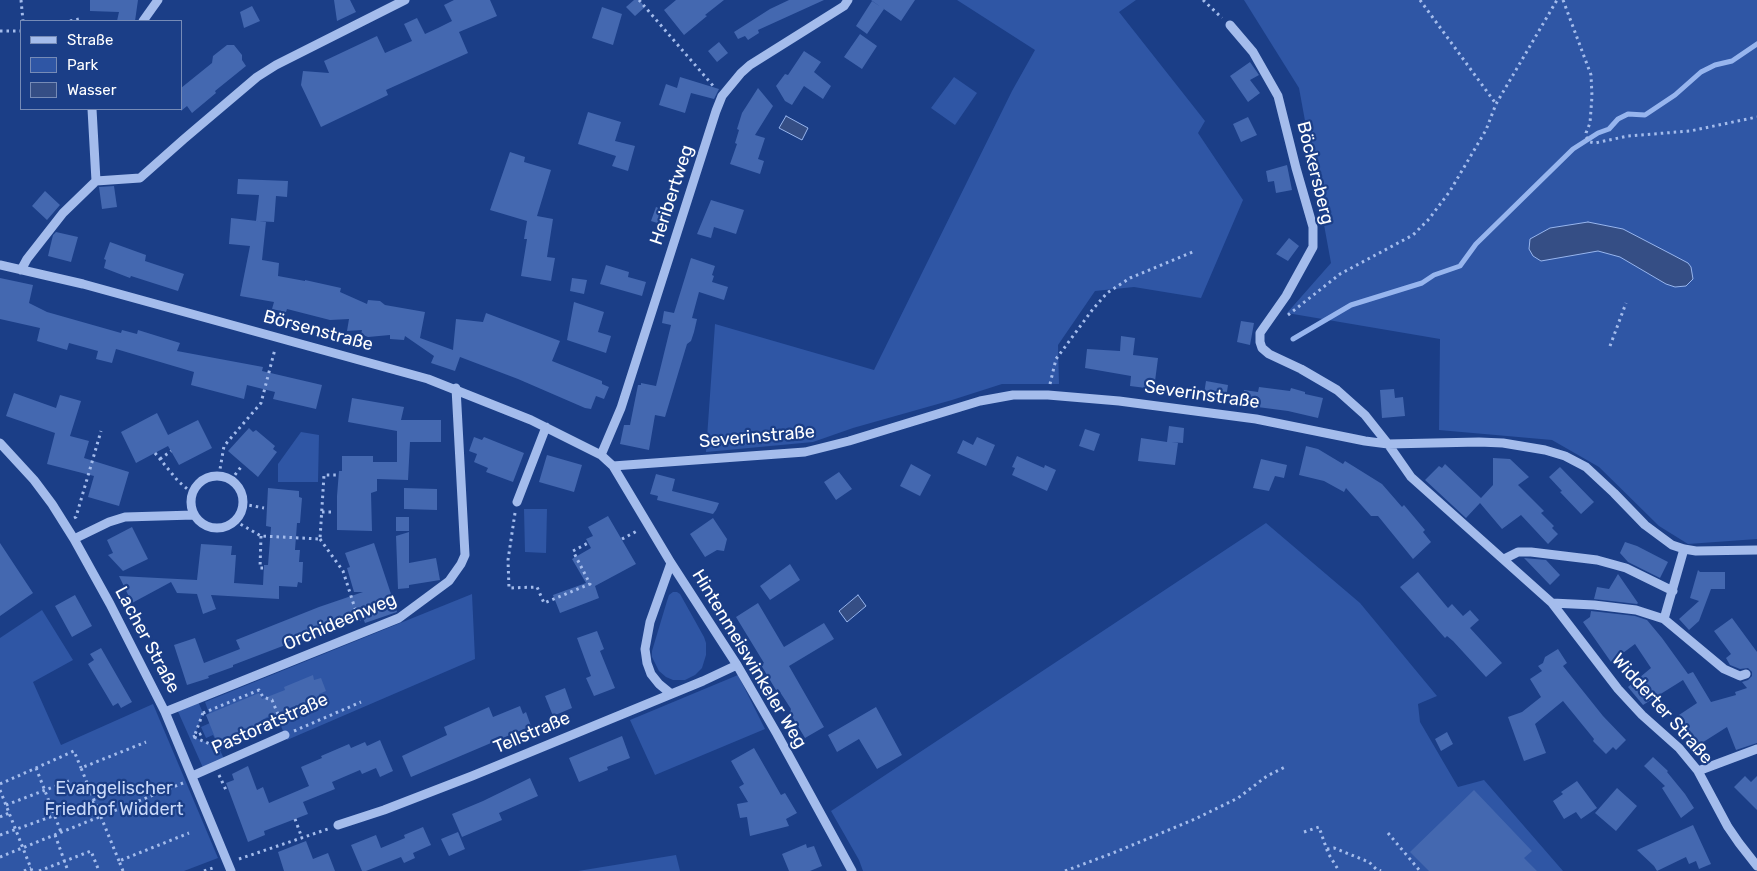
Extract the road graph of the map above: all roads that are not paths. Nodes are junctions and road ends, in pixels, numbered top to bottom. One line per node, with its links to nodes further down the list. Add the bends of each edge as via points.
1 (158, 0): 4 (street)
2 (405, 0): 7 (street, via 257,77 140,178)
3 (848, 0): 14 (street, Heribertweg, via 844,6 755,61 722,96 621,408)
4 (144, 20)
5 (1230, 26): 13 (street, Böckersberg, via 1253,52 1278,96 1314,232 1313,247 1286,296 1260,333 1262,348 1337,390 1365,415)
6 (92, 110): 7 (street)
7 (96, 182): 9 (street, via 63,213)
8 (0, 265): 9 (street, Börsenstraße)
9 (21, 270): 10 (street, Börsenstraße, via 279,337)
10 (456, 388): 11 (street, Börsenstraße); 29 (street, Orchideenweg, via 465,550 464,559 449,581 402,616)
11 (546, 427): 14 (street, Börsenstraße); 16 (street)
12 (0, 444): 18 (street, Lacher Straße, via 34,480)
13 (1388, 444): 15 (street, Severinstraße, via 1256,418 1048,394 1013,395 980,401 805,452); 19 (street, Severinstraße, via 1503,443 1565,456 1586,467 1660,537); 21 (street, Widderter Straße, via 1412,477)
14 (601, 455): 15 (street, Börsenstraße)
15 (613, 466): 22 (street, Hintenmeiswinkeler Weg)
16 (517, 502)
17 (194, 515): 17 (street, via 190,504 192,493 203,479 219,475 240,489 242,510 235,521 225,527 210,528); 18 (street, via 126,517)
18 (74, 540): 29 (street, Lacher Straße)
19 (1684, 550): 20 (street, Severinstraße); 23 (street)
20 (1757, 550)
21 (1504, 559): 23 (street, via 1518,552 1531,552 1596,560 1626,568); 24 (street, Widderter Straße)
22 (671, 563): 26 (street, Hintenmeiswinkeler Weg); 28 (street, via 650,622 645,649 651,674)
23 (1673, 591): 25 (street)
24 (1552, 603): 25 (street, via 1636,610); 32 (street, Widderter Straße, via 1618,689)
25 (1664, 619): 27 (street, via 1724,670 1740,676)
26 (736, 665): 28 (street, Tellstraße); 37 (street, Hintenmeiswinkeler Weg)
27 (1746, 674)
28 (670, 693): 34 (street, Tellstraße, via 463,780)
29 (166, 712): 33 (street, Lacher Straße)
30 (286, 735): 33 (street, Pastoratstraße)
31 (1757, 749): 32 (street)
32 (1698, 770): 35 (street, Widderter Straße, via 1728,827)
33 (193, 777): 36 (street, Lacher Straße)
34 (338, 825)
35 (1757, 866)
36 (229, 867)
37 (852, 871)

